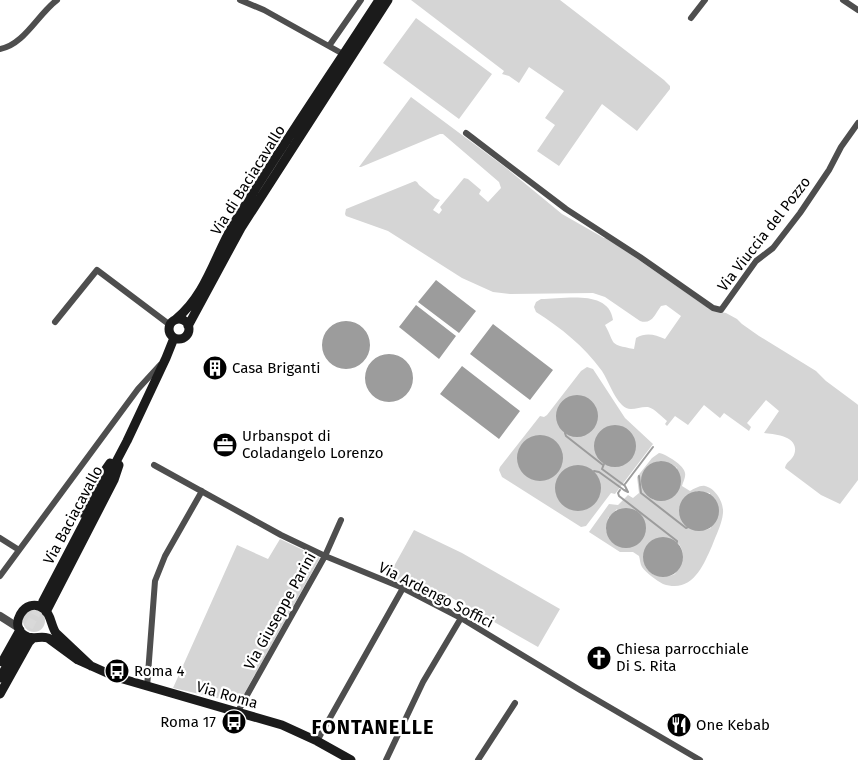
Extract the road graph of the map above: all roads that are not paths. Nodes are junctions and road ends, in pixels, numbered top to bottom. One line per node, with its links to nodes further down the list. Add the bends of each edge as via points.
1 (57, 0): 11 (street, via 16,42)
2 (240, 0): 10 (street)
3 (361, 0): 10 (street)
4 (379, 0): 12 (main road, Via di Baciacavallo)
5 (388, 0): 17 (main road, Via di Baciacavallo, via 241,228)
6 (704, 0): 9 (street)
7 (843, 0): 8 (street)
8 (858, 10)
9 (691, 18)
10 (329, 46): 12 (street)
11 (0, 49)
12 (343, 54): 16 (main road, Via di Baciacavallo, via 233,225 189,309)
13 (858, 124): 14 (street, Via Viuccia del Pozzo, via 800,213 773,248 756,261 721,310 713,308 566,209)
14 (466, 133)
15 (55, 322): 16 (street, via 97,270)
16 (173, 322): 17 (main road, via 184,320); 18 (main road, via 169,332)
17 (188, 326): 18 (main road, Via di Baciacavallo, via 184,337)
18 (174, 338): 19 (main road, Via di Baciacavallo)
19 (166, 358): 20 (main road, Via di Baciacavallo); 25 (street, Via di Baciacavallo, via 138,388)
20 (127, 441): 29 (main road, Via Baciacavallo); 30 (main road, via 103,474); 31 (main road, via 114,480)
21 (154, 466): 22 (street, Via Ardengo Soffici)
22 (202, 491): 26 (street, Via Ardengo Soffici); 41 (street, via 164,556 155,580)
23 (341, 520): 26 (street, Via Giuseppe Parini)
24 (0, 538): 25 (street)
25 (19, 550): 27 (street, Via di Baciacavallo)
26 (325, 556): 28 (street, Via Ardengo Soffici); 44 (street, Via Giuseppe Parini)
27 (0, 576)
28 (403, 588): 34 (street, Via Ardengo Soffici); 45 (street)
29 (43, 601)
30 (33, 605): 31 (main road); 32 (main road, Via Roma, via 23,609)
31 (46, 612): 35 (main road, Via Roma)
32 (19, 615): 33 (street, Via Roma); 36 (main road)
33 (1, 616): 36 (street, Via Roma)
34 (460, 618): 46 (street, Via Ardengo Soffici); 48 (street, via 423,682)
35 (50, 621): 37 (main road, via 47,631); 39 (main road, Via Roma, via 56,633)
36 (20, 632): 37 (main road, Via Roma); 38 (main road); 40 (main road)
37 (36, 637): 39 (main road, Via Roma, via 48,638); 42 (main road, via 29,642)
38 (0, 666)
39 (91, 666): 41 (main road, Via Roma)
40 (0, 678)
41 (147, 687): 44 (main road, Via Roma)
42 (0, 694)
43 (515, 703): 49 (street)
44 (237, 713): 45 (main road, Via Roma, via 282,725)
45 (317, 741): 47 (main road, Via Roma)
46 (688, 757): 50 (street, Via Ardengo Soffici)
47 (351, 760)
48 (386, 760)
49 (478, 760)
50 (700, 760)

